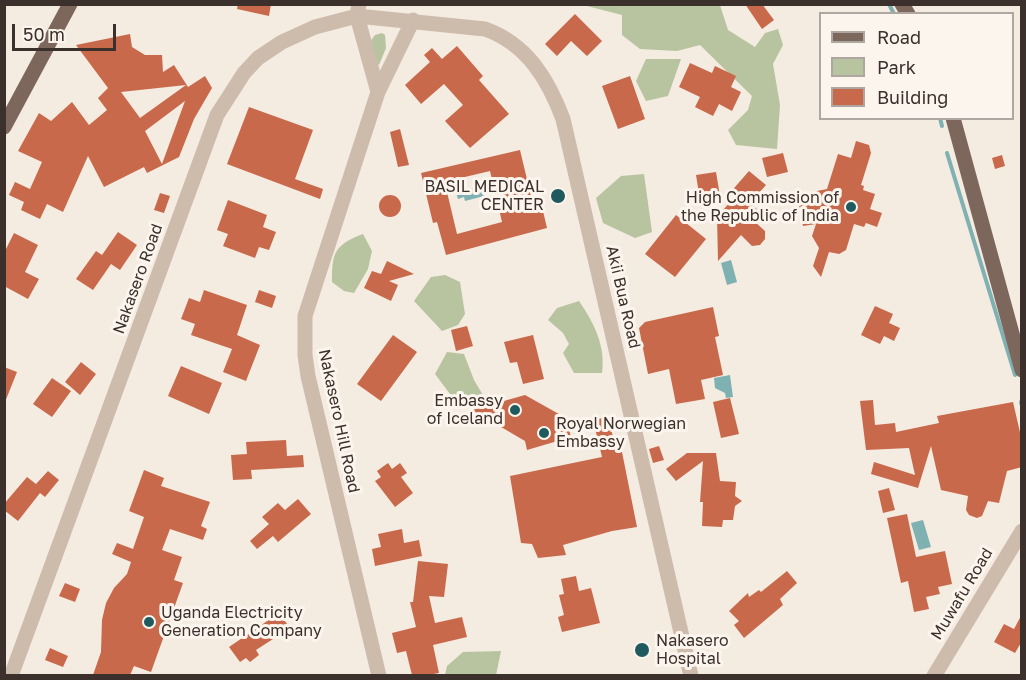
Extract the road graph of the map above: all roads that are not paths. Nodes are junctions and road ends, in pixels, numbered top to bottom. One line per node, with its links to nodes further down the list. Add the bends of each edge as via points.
1 (70, 4): 6 (main road)
2 (358, 10): 3 (street, Nakasero Road); 4 (street); 9 (street, Nakasero Road, via 282,42 258,58 217,115)
3 (412, 21): 4 (street, Nakasero Hill Road); 11 (street, Akii Bua Road, via 500,34 527,55 555,97)
4 (378, 92): 10 (street, Nakasero Hill Road, via 308,306 304,334 308,376)
5 (954, 120): 7 (main road)
6 (4, 127)
7 (1022, 370)
8 (1022, 531): 12 (street, Muwafu Road)
9 (11, 675)
10 (379, 675)
11 (691, 675)
12 (934, 675)

